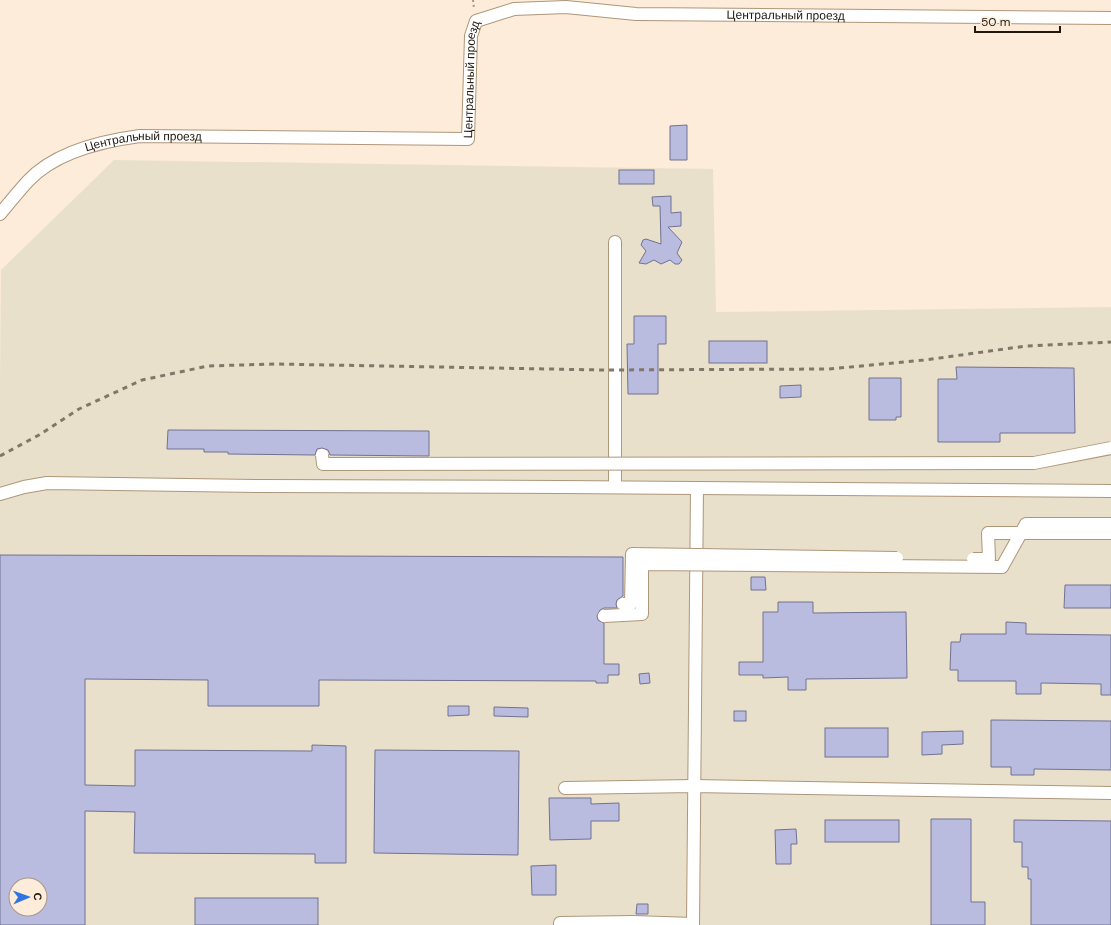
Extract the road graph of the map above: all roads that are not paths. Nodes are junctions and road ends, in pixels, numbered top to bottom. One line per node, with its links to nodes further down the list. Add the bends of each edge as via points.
1 (1111, 18): 2 (street, Центральный проезд, via 636,14 566,7 514,9 476,20 471,36 468,138 121,138 90,146 51,162 29,180)
2 (0, 214)
3 (615, 242): 6 (street)
4 (1111, 448): 5 (street, bridge, via 1034,463 393,460 323,464)
5 (322, 455)
6 (615, 487): 7 (street); 9 (street, via 47,483)
7 (697, 488): 8 (street); 14 (street)
8 (1111, 491)
9 (0, 494)
10 (1111, 524): 13 (street, bridge, via 1026,524 1002,568 642,564 642,614)
11 (1111, 533): 12 (street, bridge, via 988,533 989,559 632,554 631,604)
12 (623, 604)
13 (604, 616)
14 (694, 786): 15 (street); 16 (street); 17 (street)
15 (565, 788)
16 (1111, 793)
17 (693, 924): 18 (street, via 633,922)
18 (560, 925)

